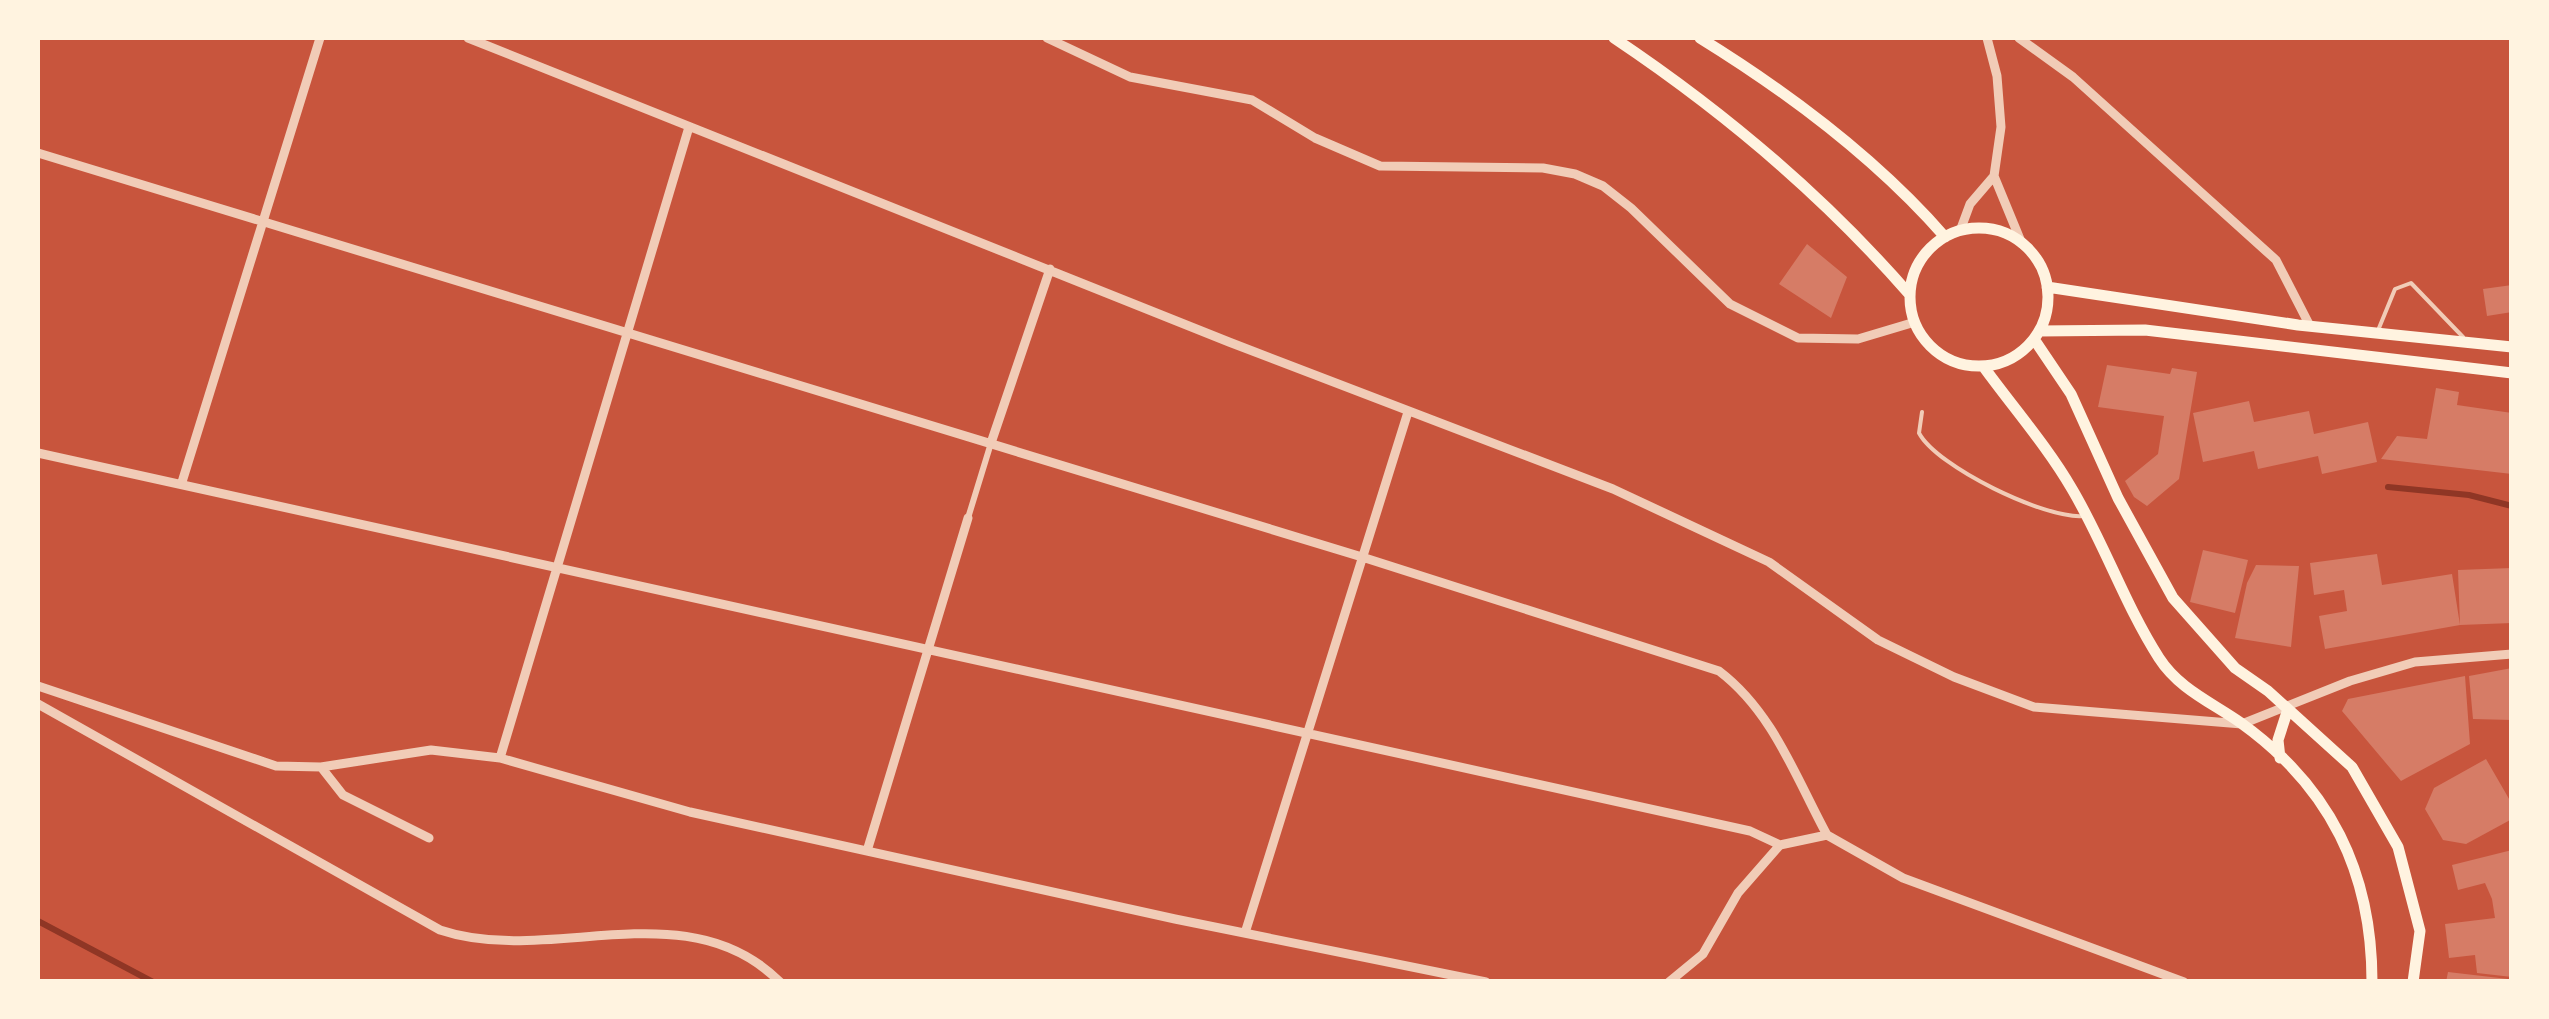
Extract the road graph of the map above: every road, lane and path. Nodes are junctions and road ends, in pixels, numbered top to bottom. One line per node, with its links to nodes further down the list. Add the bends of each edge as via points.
1 (320, 38): 11 (street)
2 (468, 38): 8 (street)
3 (1047, 38): 18 (street, via 1130,77 1252,100 1380,166 1574,174 1604,186 1631,208 1730,304 1798,338 1858,339)
4 (1614, 38): 17 (main road, via 1675,79 1820,200)
5 (1700, 38): 13 (main road, via 1752,70 1901,186)
6 (1987, 38): 10 (street, via 2002,128)
7 (2019, 38): 19 (street, via 2087,89 2276,260)
8 (689, 126): 15 (street); 21 (street)
9 (38, 153): 11 (street)
10 (1994, 176): 12 (street, via 1970,204); 14 (street)
11 (262, 222): 21 (street); 31 (street)
12 (1960, 231): 13 (main road); 14 (main road, via 2003,232)
13 (1945, 237): 17 (main road, via 1924,256)
14 (2022, 244): 16 (main road, via 2039,263)
15 (1050, 269): 27 (street); 29 (street)
16 (2047, 287): 19 (main road); 22 (main road, via 2047,310)
17 (1910, 295): 18 (main road)
18 (1915, 322): 25 (main road, via 1950,360)
19 (2310, 326): 20 (main road)
20 (2377, 333): 23 (main road); 23 (lane, via 2395,289 2411,283)
21 (627, 334): 29 (street); 35 (street)
22 (2036, 335): 25 (main road, via 2011,358); 26 (main road, via 2144,330); 40 (main road, via 2173,598 2235,668)
23 (2470, 343): 24 (main road)
24 (2512, 347)
25 (1983, 366): 32 (main road)
26 (2512, 373)
27 (1408, 412): 34 (street); 41 (street, via 1613,489 1768,562 1878,640 2034,708)
28 (1922, 412): 32 (lane, via 1920,433 1945,459 2048,513)
29 (991, 444): 33 (street); 34 (street)
30 (38, 453): 31 (street)
31 (182, 482): 35 (street)
32 (2086, 516): 41 (main road, via 2159,659 2190,692)
33 (968, 518): 36 (street)
34 (1362, 557): 42 (street); 46 (street, via 1719,671 1768,720)
35 (559, 566): 36 (street); 43 (street)
36 (930, 648): 42 (street); 49 (street)
37 (2512, 654): 40 (street, via 2415,662)
38 (38, 686): 45 (street, via 250,760)
39 (38, 704): 51 (street, via 440,930 495,940 664,934 724,945 764,965)
40 (2288, 709): 41 (street); 44 (main road); 56 (main road, via 2352,767 2398,847 2420,931)
41 (2242, 724): 44 (main road)
42 (1307, 732): 48 (street, via 1750,832); 50 (street)
43 (500, 758): 45 (street, via 430,750); 49 (street, via 690,812)
44 (2280, 758): 55 (main road, via 2312,785 2347,851 2372,934)
45 (321, 767): 47 (street, via 343,795)
46 (1826, 834): 48 (street); 54 (street, via 1902,878)
47 (428, 838)
48 (1780, 845): 53 (street, via 1738,893 1703,954)
49 (867, 851): 50 (street)
50 (1245, 933): 52 (street)
51 (780, 982)
52 (1486, 982)
53 (1669, 982)
54 (2184, 982)
55 (2372, 982)
56 (2413, 982)

